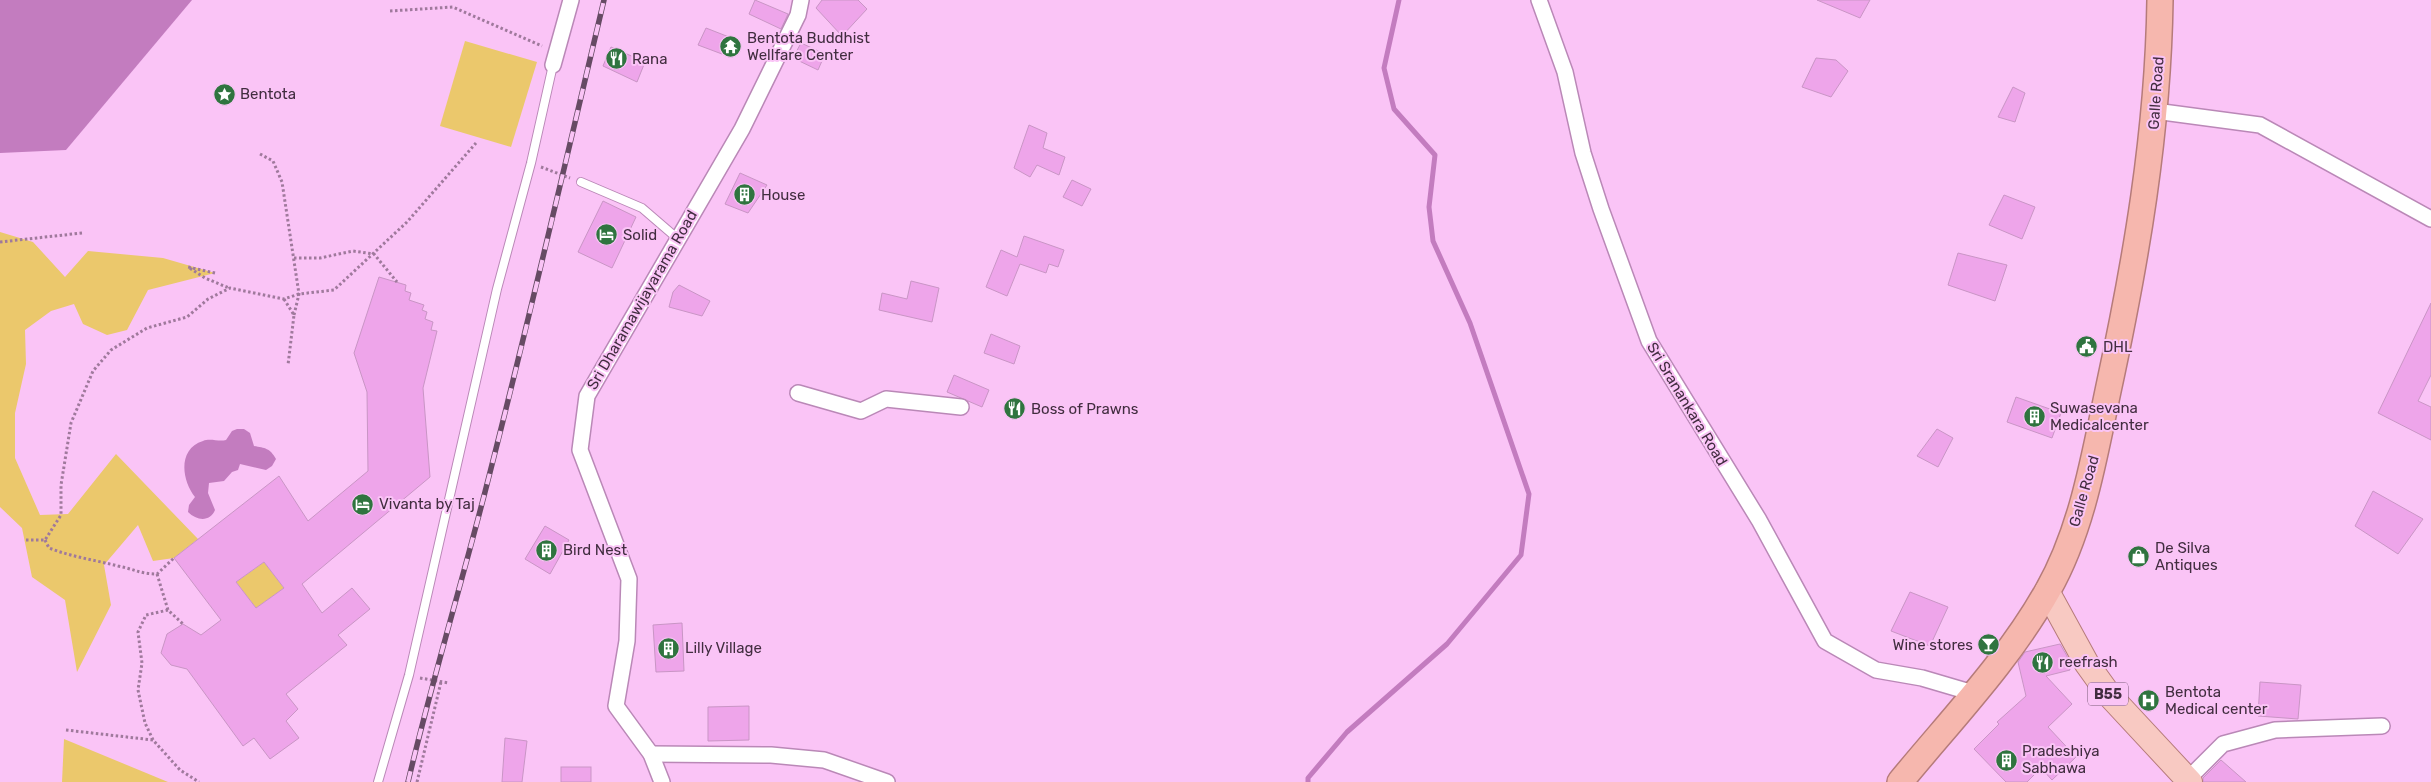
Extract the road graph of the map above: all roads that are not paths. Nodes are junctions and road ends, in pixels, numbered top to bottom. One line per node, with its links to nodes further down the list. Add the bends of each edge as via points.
1 (571, 0): 5 (street)
2 (801, 0): 9 (street, Sri Dharamawijayarama Road, via 798,15 742,129)
3 (1539, 0): 13 (street, Sri Sranankara Road, via 1565,72 1600,209 1649,341 1759,520 1825,640 1876,670 1922,678)
4 (2160, 0): 6 (highway, Galle Road)
5 (555, 58): 17 (lane, via 497,289 409,675)
6 (2155, 111): 8 (street, via 2260,125); 12 (highway, Galle Road, via 2130,288 2093,464 2069,543)
7 (581, 182): 9 (lane, via 642,208)
8 (2431, 219)
9 (678, 239): 15 (street, Sri Dharamawijayarama Road, via 587,396 580,450 629,580 627,640 616,706)
10 (798, 393): 11 (street, via 861,411 886,399)
11 (961, 407)
12 (2047, 591): 13 (highway, Galle Road, via 2001,658); 16 (main road, B55, via 2087,664 2110,696)
13 (1972, 693): 20 (highway, Galle Road)
14 (2382, 726): 16 (street, via 2275,730 2223,744)
15 (651, 754): 18 (street, Sri Dharamawijayarama Road); 19 (street, via 824,760)
16 (2189, 781)
17 (378, 782)
18 (662, 782)
19 (887, 782)
20 (1900, 782)

